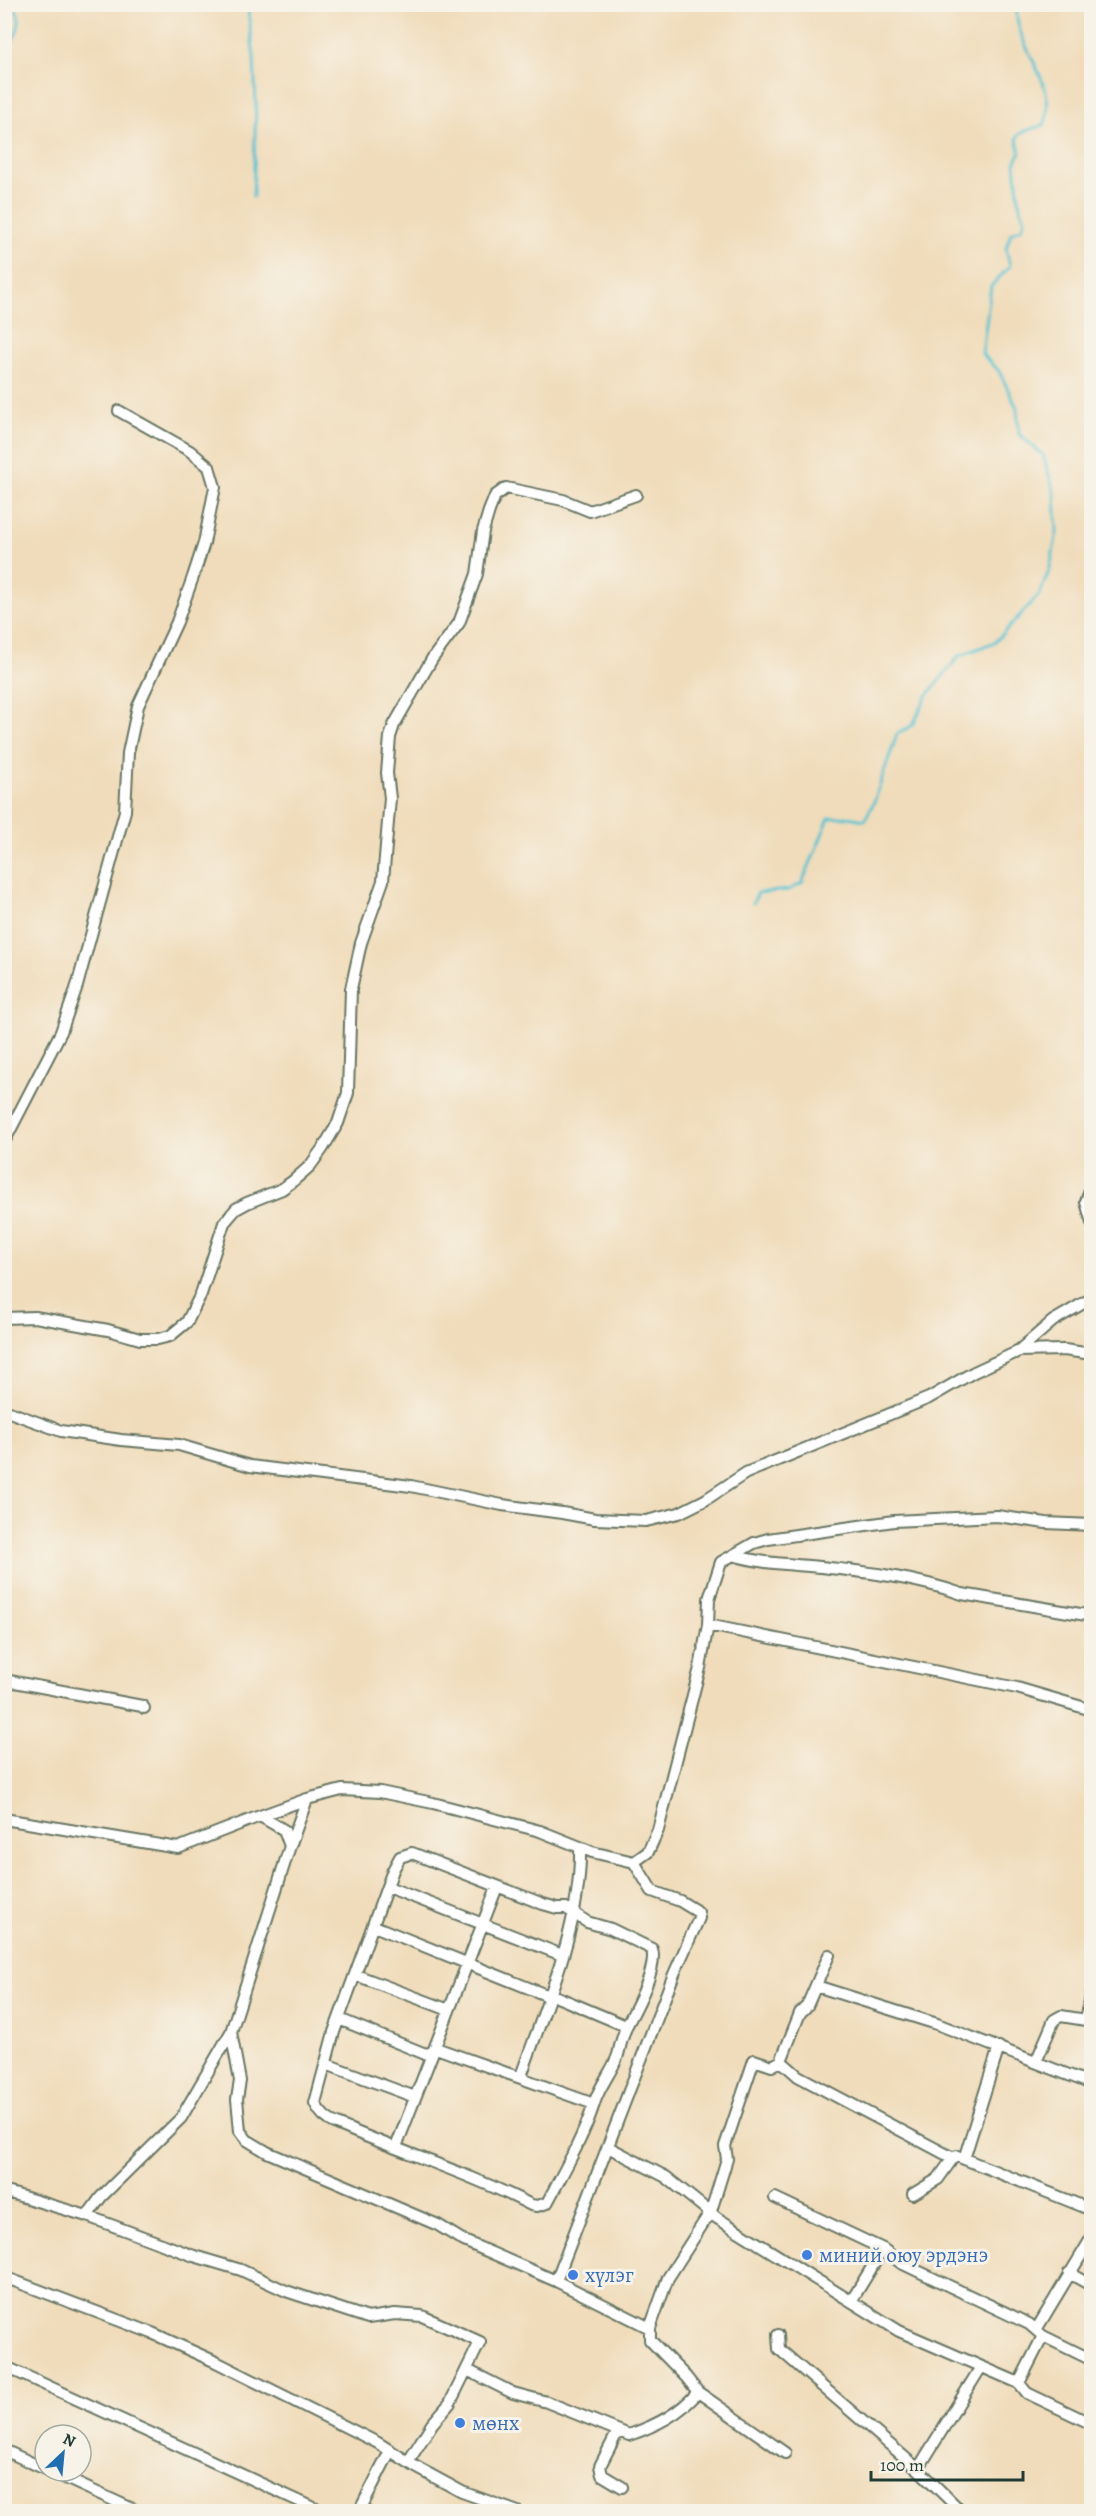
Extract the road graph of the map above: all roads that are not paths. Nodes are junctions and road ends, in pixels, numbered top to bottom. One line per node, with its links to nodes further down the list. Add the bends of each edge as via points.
1 (118, 411): 3 (street, via 190,450 209,466 215,487 190,587 138,706 128,753 125,811 77,986 61,1032)
2 (636, 495): 7 (street, via 590,511 563,500 506,488 495,496 483,531 477,574 459,623 432,659 390,736 383,881 352,977 348,1093 338,1123 310,1166 282,1189 236,1209 224,1223 201,1294 187,1322 170,1336 140,1339 35,1317)
3 (4, 1142)
4 (1092, 1183): 5 (street, via 1086,1202)
5 (1092, 1223)
6 (1092, 1298): 8 (street, via 1053,1321)
7 (4, 1318)
8 (1017, 1352): 9 (street, via 1064,1350); 10 (street, via 929,1398 746,1473 679,1513 646,1521 595,1519 411,1486 250,1466 179,1445 61,1431)
9 (1092, 1354)
10 (4, 1410)
11 (1046, 1523): 12 (street); 13 (street); 14 (street, via 984,1516 894,1521 768,1539)
12 (1092, 1525)
13 (1092, 1531)
14 (733, 1555): 15 (street, via 768,1563 904,1579 962,1594); 16 (street, via 718,1565 709,1599)
15 (1092, 1616)
16 (708, 1625): 19 (street, via 1017,1688); 25 (street, via 658,1830 648,1852)
17 (4, 1680): 18 (street)
18 (144, 1708)
19 (1092, 1710)
20 (307, 1799): 21 (street); 23 (street); 24 (street, via 342,1790 380,1792 520,1826)
21 (260, 1816): 22 (street, via 178,1848); 23 (street, via 284,1830)
22 (4, 1819)
23 (290, 1846): 42 (street)
24 (580, 1847): 25 (street); 28 (street, via 581,1867)
25 (634, 1862): 53 (street, via 652,1891 680,1901 698,1912 699,1918)
26 (388, 1887): 27 (street, via 400,1857 412,1853); 29 (street); 30 (street)
27 (497, 1887): 28 (street); 29 (street)
28 (573, 1911): 31 (street); 41 (street, via 587,1922 652,1949 655,1957 648,1980)
29 (482, 1924): 31 (street); 33 (street)
30 (374, 1926): 33 (street); 34 (street)
31 (562, 1955): 37 (street)
32 (829, 1955): 35 (street)
33 (467, 1964): 37 (street); 38 (street)
34 (356, 1975): 38 (street); 39 (street)
35 (816, 1986): 43 (street); 45 (street, via 800,2013)
36 (1092, 1991): 40 (street)
37 (550, 1994): 41 (street); 48 (street)
38 (449, 2010): 44 (street)
39 (339, 2019): 44 (street, via 423,2053); 47 (street)
40 (1089, 2021): 46 (street, via 1061,2016 1054,2020)
41 (626, 2026): 51 (street)
42 (231, 2032): 60 (street, via 181,2118 108,2189); 65 (street, via 240,2081 240,2131 247,2140)
43 (999, 2047): 46 (street); 54 (street)
44 (433, 2051): 48 (street, via 436,2048); 50 (street)
45 (781, 2061): 54 (street, via 798,2076); 59 (street, via 772,2066 754,2060 725,2146 727,2159)
46 (1036, 2062): 49 (street)
47 (326, 2064): 50 (street); 52 (street, via 315,2103 319,2112 337,2125)
48 (521, 2076): 51 (street)
49 (1092, 2084)
50 (416, 2097): 52 (street)
51 (594, 2104): 52 (street, via 547,2203 537,2206)
52 (396, 2147)
53 (608, 2147): 59 (street, via 666,2178); 65 (street)
54 (958, 2158): 55 (street, via 938,2180); 58 (street)
55 (914, 2194)
56 (4, 2196): 60 (street, via 10,2193)
57 (775, 2198): 62 (street)
58 (1092, 2210)
59 (711, 2211): 67 (street, via 771,2253); 68 (street, via 668,2278)
60 (87, 2216): 74 (street, via 368,2318 394,2314 422,2316 444,2324 480,2342)
61 (1092, 2237): 63 (street)
62 (883, 2249): 67 (street); 69 (street, via 901,2263 1029,2324)
63 (1069, 2273): 66 (street); 69 (street)
64 (4, 2277): 80 (street, via 195,2352)
65 (556, 2281): 68 (street)
66 (1092, 2286)
67 (852, 2300): 73 (street, via 899,2331)
68 (650, 2328): 76 (street, via 650,2340)
69 (1039, 2333): 71 (street); 75 (street)
70 (778, 2335): 84 (street, via 779,2349)
71 (1092, 2360)
72 (4, 2366): 88 (street)
73 (981, 2367): 75 (street); 84 (street)
74 (466, 2370): 78 (street, via 513,2393 547,2402); 82 (street, via 450,2403)
75 (1019, 2384): 77 (street, via 1027,2393)
76 (698, 2392): 78 (street, via 690,2402 644,2430 629,2435); 81 (street)
77 (1092, 2424)
78 (618, 2431): 86 (street, via 600,2466 602,2475)
79 (4, 2450): 83 (street)
80 (390, 2451): 82 (street); 89 (street)
81 (785, 2454)
82 (408, 2462): 90 (street, via 462,2492)
83 (33, 2463)
84 (918, 2469): 91 (street)
85 (77, 2483): 87 (street)
86 (622, 2487)
87 (139, 2511)
88 (323, 2511)
89 (359, 2511)
90 (518, 2511)
91 (962, 2511)

